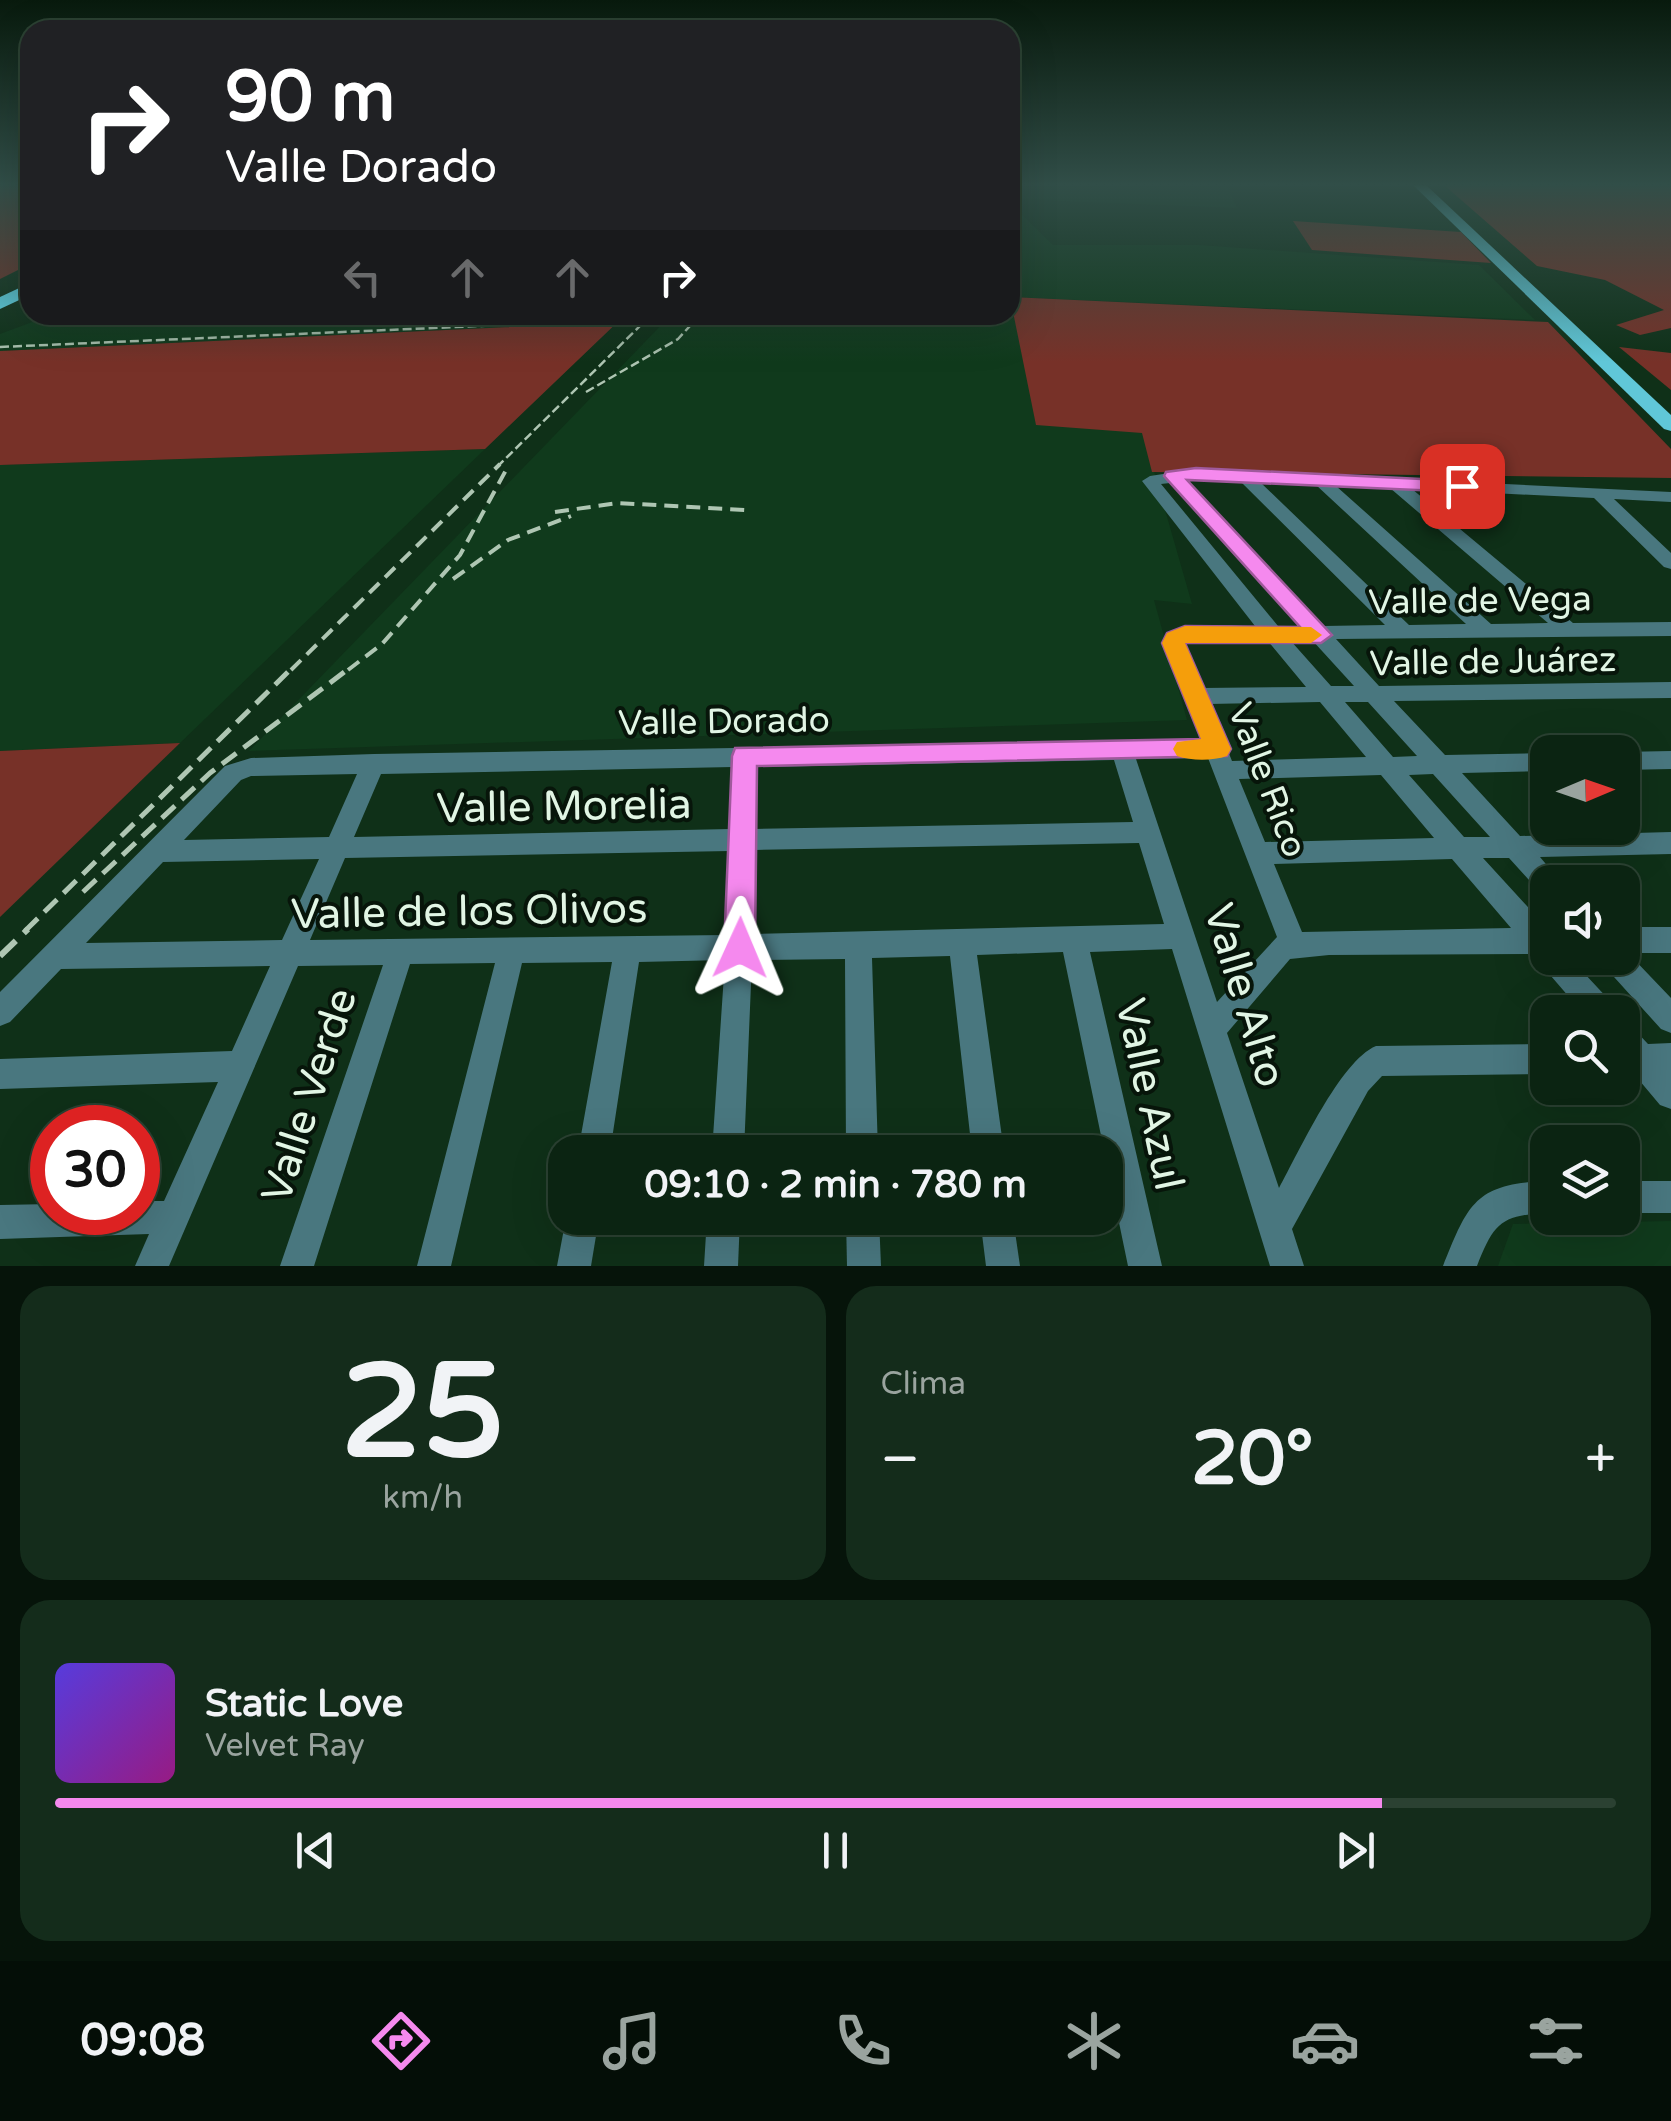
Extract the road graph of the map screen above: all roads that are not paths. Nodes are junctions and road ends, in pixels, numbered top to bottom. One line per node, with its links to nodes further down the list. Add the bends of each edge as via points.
1 (1482, 244): 4 (main road)
2 (1500, 244): 3 (main road)
3 (1671, 402)
4 (1671, 426)
5 (1242, 476): 6 (street); 7 (street); 15 (street)
6 (1162, 479): 16 (street, via 1187,531); 17 (street)
7 (1319, 479): 8 (street); 14 (street)
8 (1394, 483): 9 (street); 13 (street)
9 (1599, 494): 10 (street); 11 (street)
10 (1671, 497)
11 (1670, 560)
12 (1671, 629): 13 (street, Valle de Vega)
13 (1570, 631): 14 (street, Valle de Vega)
14 (1487, 632): 15 (street, Valle de Vega)
15 (1405, 633): 17 (street, Valle de Vega)
16 (1274, 634): 17 (street, Valle de Vega); 18 (street, Valle de Vega, via 1185,634); 21 (street)
17 (1321, 635): 22 (street)
18 (1174, 643): 20 (street, Valle Rico)
19 (1671, 690): 22 (street, Valle de Juárez)
20 (1197, 696): 21 (street, Valle de Juárez); 25 (street, Valle Rico)
21 (1330, 696): 22 (street, Valle de Juárez); 30 (street)
22 (1376, 696): 31 (street)
23 (1122, 750): 24 (street, Valle Dorado); 25 (street, Valle Dorado); 32 (street, Valle Alto)
24 (744, 756): 29 (street, Valle Dorado); 33 (street)
25 (1222, 759): 30 (street, Valle Dorado); 39 (street, Valle Rico)
26 (1671, 760): 27 (street)
27 (1640, 761)
28 (1530, 762): 31 (street, Valle Dorado)
29 (374, 763): 37 (street); 38 (street, Valle Dorado, via 258,766 233,773)
30 (1387, 764): 31 (street, Valle Dorado); 36 (street)
31 (1438, 764): 35 (street)
32 (1150, 832): 33 (street, Valle Morelia); 42 (street, Valle Alto)
33 (740, 842): 37 (street, Valle Morelia); 50 (street)
34 (1671, 843): 35 (street)
35 (1514, 845): 36 (street); 40 (street)
36 (1458, 847): 39 (street); 41 (street)
37 (334, 849): 38 (street, Valle Morelia); 54 (street)
38 (160, 851): 55 (street)
39 (1259, 853): 47 (street, Valle Rico)
40 (1532, 865)
41 (1530, 930)
42 (1184, 936): 43 (street, Valle de los Olivos); 61 (street, Valle Alto)
43 (1074, 940): 46 (street, Valle de los Olivos); 88 (street, Valle Azul)
44 (1640, 940): 45 (street)
45 (1671, 940)
46 (962, 942): 48 (street, Valle de los Olivos); 70 (street)
47 (1293, 944): 51 (street); 61 (street, via 1273,954)
48 (858, 946): 50 (street, Valle de los Olivos); 69 (street)
49 (628, 948): 50 (street, Valle de los Olivos); 52 (street, Valle de los Olivos); 67 (street)
50 (740, 948): 68 (street)
51 (1530, 948)
52 (512, 949): 53 (street, Valle de los Olivos); 83 (street)
53 (401, 950): 54 (street, Valle de los Olivos); 82 (street, Valle Verde)
54 (288, 952): 55 (street, Valle de los Olivos); 64 (street)
55 (54, 956): 59 (street)
56 (1569, 975): 58 (street)
57 (1631, 975): 60 (street)
58 (1586, 995)
59 (0, 1012)
60 (1671, 1019)
61 (1212, 1029): 76 (street, Valle Alto)
62 (1640, 1054): 66 (street)
63 (1530, 1059): 76 (street, via 1376,1060 1357,1080)
64 (239, 1066): 65 (street); 74 (street)
65 (0, 1074)
66 (1671, 1094)
67 (597, 1135)
68 (729, 1135)
69 (862, 1135)
70 (986, 1135)
71 (1530, 1197): 90 (street, via 1491,1205)
72 (1640, 1197): 73 (street)
73 (1671, 1197)
74 (174, 1217): 75 (street); 81 (street)
75 (0, 1222)
76 (1274, 1229): 89 (street, Valle Alto)
77 (579, 1235): 84 (street)
78 (723, 1235): 85 (street)
79 (863, 1235): 86 (street)
80 (998, 1235): 87 (street)
81 (152, 1266)
82 (297, 1266)
83 (434, 1266)
84 (574, 1266)
85 (721, 1266)
86 (864, 1266)
87 (1002, 1266)
88 (1145, 1266)
89 (1286, 1266)
90 (1460, 1266)

